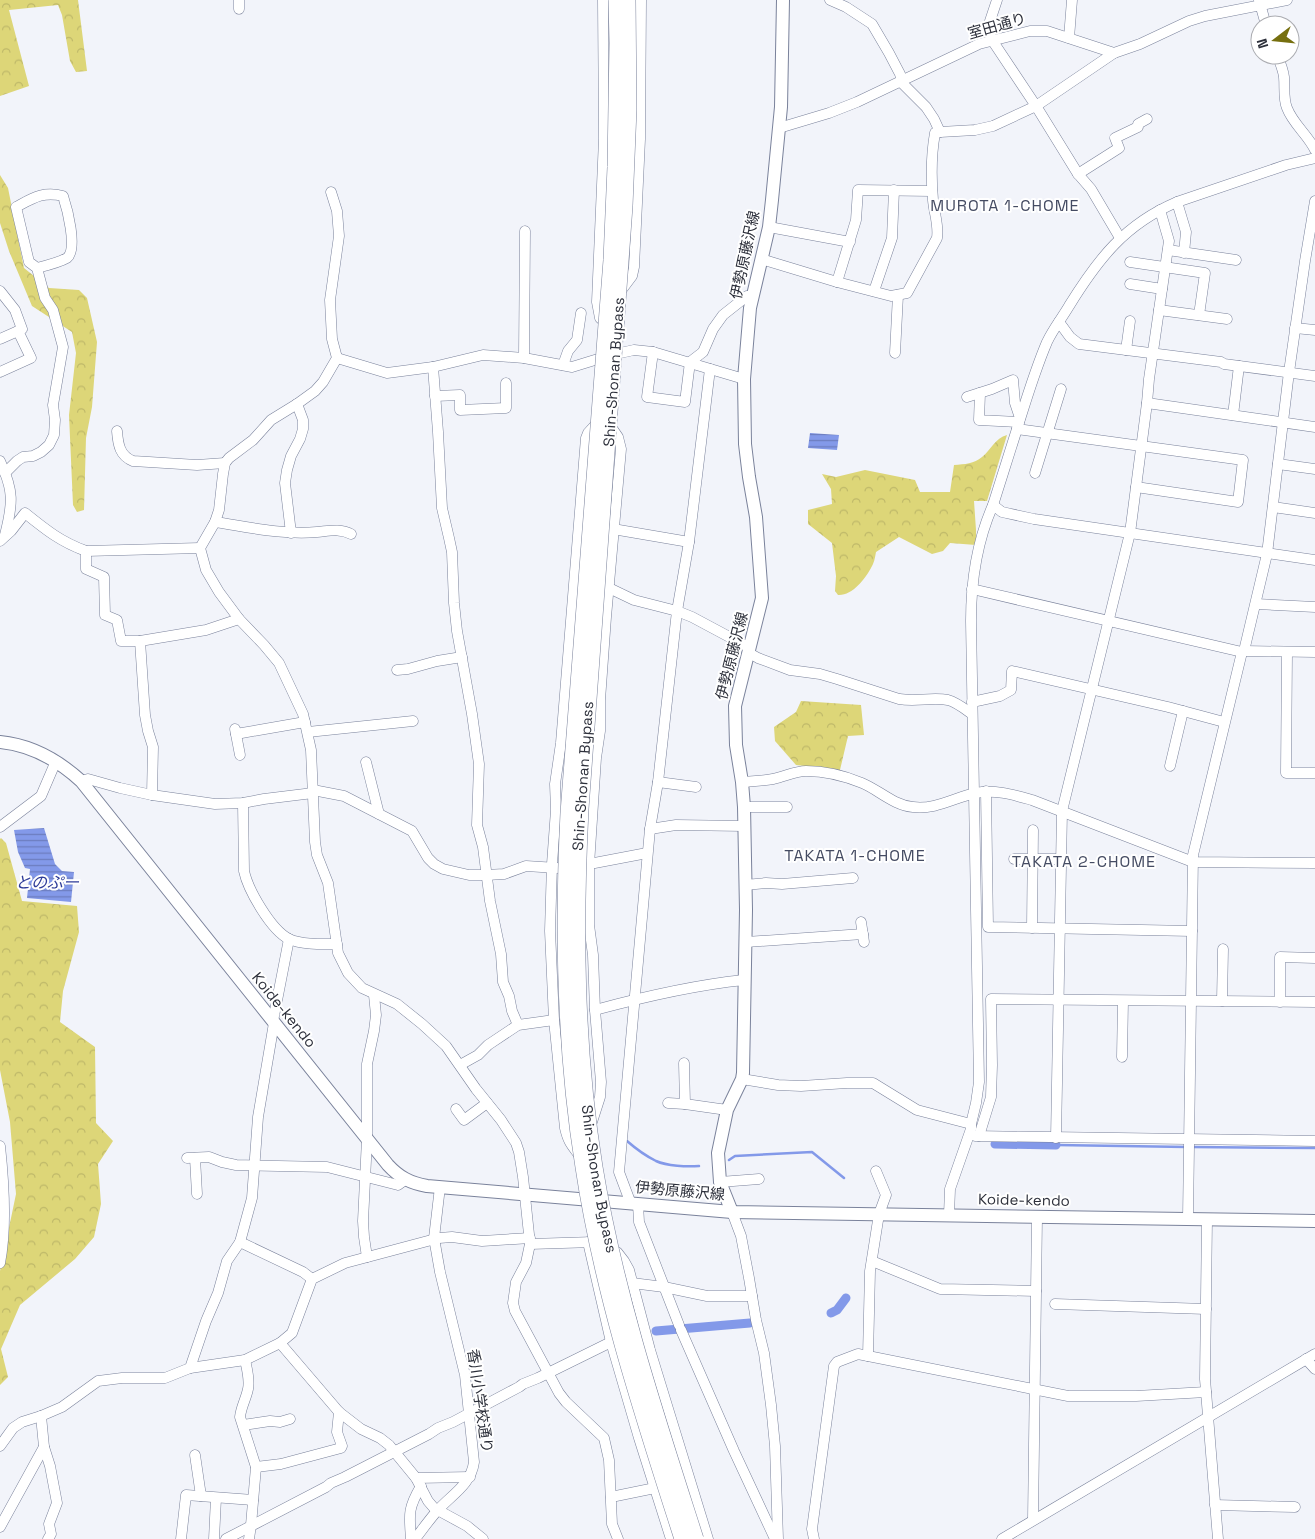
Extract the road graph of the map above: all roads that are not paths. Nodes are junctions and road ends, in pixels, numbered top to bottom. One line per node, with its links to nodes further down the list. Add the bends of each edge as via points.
1 (603, 0): 58 (street, via 604,139 597,302 600,318 610,326)
2 (616, 0): 281 (highway, Shin-Shonan Bypass, bridge, via 613,212 568,813 565,983 575,1114 596,1238 623,1349)
3 (628, 0): 282 (highway, Shin-Shonan Bypass, bridge, via 626,206 580,809 578,978 586,1103 608,1236 636,1345)
4 (640, 0): 58 (street, via 640,139 634,267 632,276 617,297)
5 (783, 0): 19 (main road, 伊勢原藤沢線)
6 (830, 0): 16 (street, via 872,24)
7 (997, 0): 13 (street, via 988,27)
8 (1072, 0): 12 (street)
9 (1287, 0): 10 (street)
10 (1260, 2): 11 (street); 14 (street, via 1189,21 1140,44)
11 (1263, 15)
12 (1069, 38): 13 (street, 室田通り, via 1030,30); 14 (street, 室田通り)
13 (992, 40): 16 (street, 室田通り); 17 (street)
14 (1114, 52): 17 (street)
15 (1280, 65): 21 (street, via 1286,107)
16 (902, 80): 19 (street, 室田通り, via 829,113); 20 (street, via 926,106)
17 (1036, 106): 20 (street, via 993,126); 23 (street)
18 (1147, 119): 23 (street, via 1115,138 1120,148)
19 (779, 128): 30 (main road, 伊勢原藤沢線)
20 (940, 132): 25 (street, via 935,133 933,143)
21 (1315, 150)
22 (1315, 158): 28 (street)
23 (1078, 174): 32 (street, via 1092,189)
24 (894, 190): 25 (street); 33 (street, via 858,190 856,220); 44 (street, via 892,238)
25 (932, 191): 46 (street, via 937,238 907,293)
26 (331, 192): 64 (street, via 337,211 339,236 330,300 332,339)
27 (1315, 201): 54 (street)
28 (1177, 202): 29 (street); 35 (street, via 1186,232)
29 (1160, 210): 32 (street); 34 (street, via 1169,240)
30 (768, 227): 33 (street); 36 (main road, 伊勢原藤沢線)
31 (525, 231): 65 (street)
32 (1120, 238): 52 (street, via 1099,261)
33 (850, 242): 41 (street)
34 (1168, 250): 35 (street); 40 (street)
35 (1184, 252): 37 (street)
36 (761, 259): 41 (street); 47 (main road, 伊勢原藤沢線)
37 (1236, 260)
38 (1130, 262): 40 (street)
39 (37, 268): 39 (street, via 29,262 16,207 42,194 63,196 72,234 70,254); 94 (street, via 63,347 53,405 54,435 41,452 23,457)
40 (1165, 268): 43 (street); 50 (street, via 1205,273)
41 (837, 282): 44 (street)
42 (1130, 284): 43 (street)
43 (1162, 289): 48 (street)
44 (874, 291): 46 (street)
45 (0, 292): 56 (street, via 15,310 22,329)
46 (898, 295): 61 (street)
47 (752, 296): 66 (street, via 747,296 723,315 702,352); 74 (main road, 伊勢原藤沢線)
48 (1159, 310): 50 (street); 62 (street)
49 (581, 313): 67 (street, via 577,340)
50 (1199, 315): 51 (street)
51 (1227, 318)
52 (1059, 322): 59 (street, via 1079,344); 85 (street, via 1041,357)
53 (1130, 322): 59 (street)
54 (1295, 328): 55 (street); 72 (street)
55 (1315, 330)
56 (18, 331): 57 (street); 71 (street, via 31,358)
57 (0, 339)
58 (612, 341): 63 (street)
59 (1126, 350): 62 (street)
60 (653, 352): 63 (street, via 634,350); 66 (street); 66 (street, via 647,397 685,402)
61 (895, 353)
62 (1153, 353): 68 (street); 80 (street)
63 (610, 355): 67 (street, via 572,367); 83 (street)
64 (337, 358): 69 (street, via 387,373); 81 (street, via 315,391)
65 (524, 358): 67 (street); 69 (street, via 482,355)
66 (690, 362): 70 (street)
67 (562, 365)
68 (1239, 366): 72 (street); 82 (street)
69 (433, 367): 78 (street)
70 (710, 369): 74 (street); 106 (street)
71 (0, 372)
72 (1289, 372): 73 (street); 84 (street)
73 (1315, 376)
74 (744, 379): 120 (main road, 伊勢原藤沢線, via 745,444 756,516 762,598)
75 (506, 383): 78 (street, via 506,408 460,410 460,395)
76 (1061, 389): 88 (street)
77 (980, 393): 79 (street); 85 (street, via 979,420); 85 (street, via 1013,380)
78 (435, 396): 124 (street, via 442,508 452,552 454,603)
79 (967, 396)
80 (1147, 403): 82 (street); 89 (street)
81 (297, 404): 91 (street, via 271,420); 102 (street, via 303,429 286,470 285,483)
82 (1233, 415): 84 (street)
83 (604, 417): 101 (street, via 618,437 620,449); 111 (street, via 586,438)
84 (1282, 422): 86 (street); 92 (street)
85 (1019, 423): 88 (street); 97 (street)
86 (1315, 427)
87 (117, 431): 91 (street, via 122,453 133,461 197,465)
88 (1048, 432): 89 (street); 95 (street)
89 (1142, 445): 96 (street); 96 (street, via 1244,460 1238,502)
90 (0, 461): 94 (street)
91 (225, 463): 100 (street)
92 (1278, 464): 93 (street); 98 (street)
93 (1315, 469)
94 (5, 473): 105 (street, via 12,502)
95 (1036, 473)
96 (1136, 487): 103 (street)
97 (993, 505): 103 (street, via 1002,512 1034,519); 113 (street, via 986,520)
98 (1273, 507): 99 (street); 109 (street)
99 (1315, 513)
100 (215, 522): 102 (street); 107 (street)
101 (613, 529): 106 (street); 112 (street)
102 (291, 533): 104 (street, via 337,529)
103 (1130, 533): 109 (street); 118 (street)
104 (351, 534)
105 (3, 538): 108 (street, via 25,513 50,533)
106 (689, 542): 116 (street)
107 (200, 548): 108 (street); 117 (street, via 206,570)
108 (86, 551): 119 (street, via 86,568 104,577 105,615 117,620 121,641)
109 (1267, 554): 110 (street); 114 (street)
110 (1315, 560)
111 (574, 579): 112 (street); 163 (street, via 555,784)
112 (609, 585): 116 (street, via 634,600); 162 (street)
113 (972, 589): 118 (street); 127 (street)
114 (1256, 604): 115 (street); 121 (street)
115 (1315, 607)
116 (677, 611): 120 (street); 140 (street)
117 (239, 619): 119 (street, via 206,630); 132 (street, via 279,663)
118 (1109, 621): 121 (street); 126 (street)
119 (140, 641): 146 (street, via 145,716 153,747)
120 (750, 650): 129 (street, via 758,658 790,670 820,674 899,700 949,700); 141 (main road, 伊勢原藤沢線, via 734,717)
121 (1243, 651): 122 (street); 131 (street)
122 (1288, 652): 123 (street); 138 (street, via 1286,773)
123 (1315, 652)
124 (462, 657): 125 (street); 164 (street, via 479,764 477,825)
125 (397, 670)
126 (1092, 690): 127 (street, via 1012,671 1011,690); 128 (street); 150 (street)
127 (972, 702): 129 (street)
128 (1183, 711): 131 (street); 137 (street)
129 (972, 714): 145 (street)
130 (412, 721): 132 (street)
131 (1224, 722): 160 (street)
132 (307, 727): 134 (street, via 236,731); 144 (street)
133 (0, 742): 135 (main road, Koide-kendo, via 25,747)
134 (240, 755)
135 (56, 761): 139 (main road, Koide-kendo); 153 (street, via 41,796)
136 (366, 762): 151 (street)
137 (1170, 766)
138 (1315, 773)
139 (81, 781): 146 (street); 187 (main road, Koide-kendo)
140 (658, 782): 142 (street); 154 (street)
141 (742, 782): 145 (street, via 805,771 819,773 863,783 887,798 913,807 931,806); 148 (main road, 伊勢原藤沢線)
142 (696, 787)
143 (986, 791): 145 (street); 150 (street, via 1017,795); 168 (street, via 988,927)
144 (313, 792): 147 (street); 151 (street, via 344,796); 173 (street, via 317,855 328,884)
145 (975, 793): 198 (street, via 979,1082)
146 (152, 795): 147 (street, via 215,804)
147 (243, 803): 171 (street, via 246,882 272,924)
148 (744, 807): 149 (street); 152 (main road, 伊勢原藤沢線)
149 (787, 807)
150 (1062, 811): 159 (street); 160 (street)
151 (379, 814): 164 (street, via 412,832 434,864 443,869)
152 (744, 826): 154 (street, via 684,825); 166 (main road, 伊勢原藤沢線)
153 (0, 827)
154 (650, 829): 156 (street)
155 (1033, 830): 158 (street)
156 (647, 853): 162 (street); 178 (street)
157 (1014, 859): 158 (street)
158 (1033, 859): 159 (street); 168 (street)
159 (1061, 859): 169 (street)
160 (1193, 862): 161 (street); 170 (street)
161 (1315, 864)
162 (589, 865): 163 (street); 185 (street)
163 (552, 868): 164 (street, via 526,866); 186 (street)
164 (486, 876): 188 (street, via 502,954 503,982)
165 (853, 878): 166 (street)
166 (745, 885): 172 (main road, 伊勢原藤沢線)
167 (861, 922): 172 (street, via 863,938)
168 (1032, 928): 169 (street)
169 (1060, 929): 170 (street); 179 (street)
170 (1192, 931): 182 (street)
171 (289, 938): 173 (street, via 316,944); 187 (street)
172 (746, 942): 176 (main road, 伊勢原藤沢線)
173 (337, 944): 177 (street, via 348,973)
174 (1223, 949): 181 (street)
175 (1315, 958): 183 (street, via 1280,957)
176 (744, 980): 178 (street); 192 (main road, 伊勢原藤沢線)
177 (374, 995): 191 (street, via 397,1004 422,1024 446,1046); 201 (street, via 375,1023 367,1064)
178 (634, 999): 185 (street); 215 (street, via 619,1172)
179 (1058, 1000): 180 (street); 199 (street, via 991,999 991,1098); 200 (street)
180 (1122, 1001): 182 (street); 189 (street)
181 (1222, 1001): 182 (street); 183 (street)
182 (1191, 1002): 203 (street)
183 (1280, 1002): 184 (street)
184 (1315, 1002)
185 (595, 1010): 214 (street, via 602,1082 590,1130)
186 (554, 1020): 188 (street); 214 (street, via 567,1139 584,1162)
187 (274, 1022): 201 (main road, Koide-kendo); 205 (street, via 258,1117)
188 (518, 1025): 191 (street)
189 (1122, 1057)
190 (684, 1063): 195 (street)
191 (460, 1065): 193 (street)
192 (742, 1079): 197 (main road, 伊勢原藤沢線); 198 (street, via 801,1086 873,1083 917,1110)
193 (487, 1102): 196 (street, via 464,1120); 213 (street, via 516,1143)
194 (668, 1103): 195 (street)
195 (685, 1104): 197 (street)
196 (456, 1109)
197 (727, 1110): 210 (main road, 伊勢原藤沢線, via 718,1153)
198 (971, 1124): 199 (street)
199 (974, 1136): 200 (street); 218 (street, via 950,1189)
200 (1056, 1138): 203 (street)
201 (367, 1139): 207 (street); 209 (main road, Koide-kendo)
202 (1315, 1141): 203 (street)
203 (1189, 1143): 220 (street)
204 (0, 1146): 229 (street, via 4,1189)
205 (255, 1165): 207 (street, via 327,1167); 212 (street, via 236,1165 209,1157 191,1158); 225 (street, via 252,1198)
206 (876, 1171): 217 (street, via 886,1195)
207 (366, 1178): 209 (street, via 398,1185); 227 (street, via 363,1221)
208 (759, 1179): 210 (street)
209 (405, 1180): 211 (main road, Koide-kendo)
210 (720, 1182): 216 (main road, 伊勢原藤沢線)
211 (440, 1187): 213 (main road, Koide-kendo); 223 (street, 香川小学校通り)
212 (196, 1194)
213 (525, 1194): 214 (main road, Koide-kendo); 224 (street)
214 (595, 1201): 215 (main road, 伊勢原藤沢線); 226 (main road)
215 (634, 1204): 216 (main road, 伊勢原藤沢線); 232 (street)
216 (732, 1212): 217 (main road, Koide-kendo); 234 (street, via 741,1236)
217 (879, 1214): 218 (main road, Koide-kendo); 228 (street)
218 (949, 1215): 219 (main road, Koide-kendo)
219 (1037, 1217): 220 (main road, Koide-kendo); 233 (street)
220 (1188, 1218): 221 (main road, Koide-kendo)
221 (1207, 1219): 222 (main road, Koide-kendo); 236 (street)
222 (1315, 1221)
223 (434, 1238): 224 (street, via 452,1236 482,1241); 227 (street); 249 (street, 香川小学校通り)
224 (530, 1241): 226 (street); 244 (street, via 526,1263 516,1282 513,1303)
225 (240, 1242): 230 (street); 242 (street, via 226,1261 218,1293)
226 (599, 1245): 231 (street, via 617,1252 629,1270); 237 (street); 245 (main road); 282 (main road)
227 (367, 1257): 230 (street, via 345,1263)
228 (872, 1261): 233 (street, via 940,1289); 239 (street)
229 (0, 1263)
230 (312, 1279): 238 (street, via 292,1333)
231 (632, 1283): 232 (street); 283 (street)
232 (664, 1287): 234 (street, via 706,1296); 284 (street, via 734,1451)
233 (1036, 1291): 246 (street)
234 (752, 1296): 284 (street, via 772,1414)
235 (1055, 1304): 236 (street)
236 (1206, 1308): 247 (street)
237 (611, 1342): 244 (street); 245 (street)
238 (280, 1343): 241 (street); 248 (street)
239 (868, 1356): 246 (street); 285 (street, via 858,1354 834,1366 812,1529)
240 (1311, 1356): 243 (street); 252 (street)
241 (245, 1360): 242 (street); 253 (street, via 249,1380 240,1417)
242 (190, 1368): 250 (street, via 165,1378 122,1378 98,1382 62,1407)
243 (1315, 1369)
244 (548, 1373): 249 (street); 263 (street, via 558,1393 604,1438)
245 (628, 1376): 261 (street); 281 (main road)
246 (1035, 1389): 247 (street, via 1068,1396); 269 (street)
247 (1206, 1392): 252 (street)
248 (339, 1412): 256 (street, via 389,1444); 258 (street, via 337,1432 341,1448 281,1464)
249 (469, 1413): 256 (street); 259 (street, 香川小学校通り, via 474,1462)
250 (41, 1416): 254 (street, via 13,1428); 255 (street)
251 (290, 1419): 253 (street)
252 (1207, 1419): 266 (street); 269 (street)
253 (243, 1426): 258 (street)
254 (0, 1446)
255 (44, 1447): 271 (street); 273 (street, via 57,1503 49,1524 51,1534)
256 (395, 1452): 260 (street); 270 (street)
257 (195, 1454): 262 (street)
258 (256, 1467): 265 (street)
259 (470, 1477): 260 (street); 268 (street)
260 (418, 1482): 268 (street, via 428,1501); 277 (street, via 409,1510)
261 (655, 1488): 263 (street); 280 (street)
262 (201, 1496): 264 (street); 274 (street, via 186,1495)
263 (611, 1497): 279 (street, via 612,1524)
264 (216, 1498): 265 (street); 272 (street)
265 (253, 1500): 270 (street)
266 (1215, 1505): 267 (street); 287 (street)
267 (1295, 1507)
268 (438, 1510): 277 (street); 278 (street)
269 (1033, 1520): 286 (street)
270 (251, 1525): 275 (street); 276 (street)
271 (0, 1527)
272 (211, 1537)
273 (48, 1539)
274 (181, 1539)
275 (226, 1539)
276 (249, 1539)
277 (413, 1539)
278 (483, 1539)
279 (618, 1539)
280 (671, 1539)
281 (684, 1539)
282 (694, 1539)
283 (708, 1539)
284 (776, 1539)
285 (814, 1539)
286 (1002, 1539)
287 (1218, 1539)

